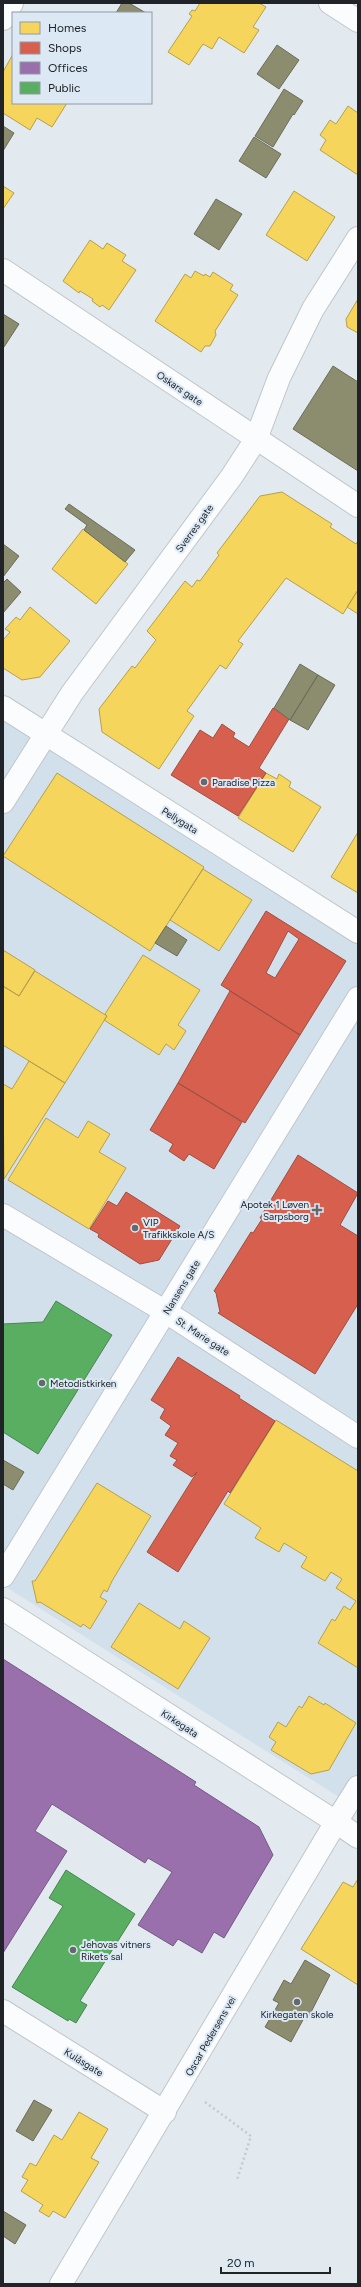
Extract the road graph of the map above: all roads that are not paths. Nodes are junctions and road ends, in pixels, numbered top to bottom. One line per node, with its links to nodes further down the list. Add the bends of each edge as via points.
1 (12, 3): 3 (street)
2 (330, 3): 4 (street)
3 (3, 18)
4 (358, 21)
5 (358, 238): 7 (street, Sverres gate, via 313,309 282,371)
6 (3, 270): 7 (street, Oskars gate)
7 (256, 439): 8 (street, Oskars gate); 10 (street, Sverres gate, via 232,476 72,693)
8 (358, 506)
9 (3, 708): 10 (street, Pellygata)
10 (45, 734): 11 (street, Sverres gate); 12 (street, Pellygata)
11 (3, 802)
12 (358, 932)
13 (358, 998): 15 (street, Nansens gate)
14 (3, 1215): 15 (street, St. Marie gate)
15 (166, 1312): 16 (street, St. Marie gate); 17 (street, Nansens gate)
16 (358, 1436)
17 (3, 1576)
18 (3, 1609): 20 (street, Kirkegata)
19 (358, 1787): 20 (street, Oscar Pedersens vei)
20 (336, 1822): 21 (street, Kirkegata); 23 (street, Oscar Pedersens vei)
21 (358, 1837)
22 (3, 2011): 23 (street, Kulåsgate)
23 (165, 2112): 24 (street, Oscar Pedersens vei)
24 (61, 2284)

